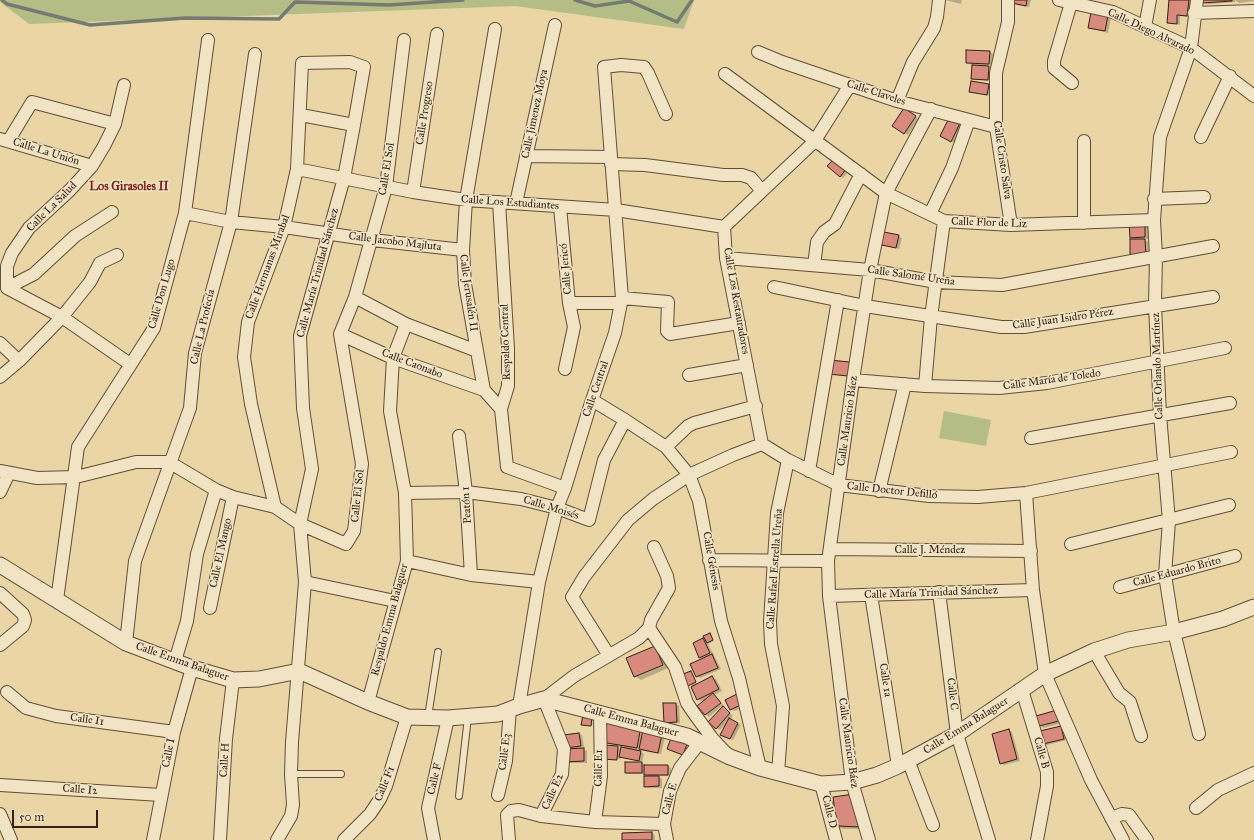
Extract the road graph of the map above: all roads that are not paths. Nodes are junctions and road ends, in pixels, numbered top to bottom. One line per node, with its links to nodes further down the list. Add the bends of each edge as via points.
1 (939, 0): 25 (street, via 934,28 913,62)
2 (1008, 0): 32 (street, Calle Cristo Salva, via 1008,22 996,73)
3 (1059, 0): 6 (street, Calle Diego Alvarado)
4 (1150, 0): 10 (street)
5 (1196, 0): 8 (street, Calle Orlando Martínez)
6 (1072, 3): 10 (street, Calle Diego Alvarado, via 1113,12); 21 (street, via 1054,61 1054,68)
7 (1254, 11): 8 (street)
8 (1194, 13): 15 (street, Calle Orlando Martínez)
9 (555, 25): 37 (street, Calle Jimenez Moya)
10 (1146, 27): 15 (street, Calle Diego Alvarado)
11 (496, 29): 49 (street, Calle Jerusalén II)
12 (438, 34): 45 (street, Calle Progreso)
13 (208, 40): 55 (street, Calle Don Lugo)
14 (404, 40): 43 (street, Calle El Sol)
15 (1191, 48): 20 (street, Calle Diego Alvarado); 48 (street, Calle Orlando Martínez, via 1160,137)
16 (758, 52): 23 (street, Calle Claveles)
17 (255, 54): 59 (street, Calle La Profecía)
18 (364, 67): 28 (street, Calle Hermanas Mirabal, via 350,62 302,63); 31 (street, Calle María Trinidad Sánchez)
19 (725, 74): 36 (street, Calle Flor de Liz)
20 (1230, 76): 24 (street, Calle Diego Alvarado); 33 (street)
21 (1072, 83)
22 (124, 85): 30 (street, Calle La Salud)
23 (850, 85): 25 (street, Calle Claveles); 36 (street)
24 (1254, 96)
25 (897, 101): 26 (street, Calle Claveles)
26 (930, 110): 29 (street, Calle Claveles); 46 (street, Calle Mauricio Báez)
27 (666, 114): 38 (street, Calle Central, via 644,67 604,67)
28 (301, 115): 31 (street); 40 (street, Calle Hermanas Mirabal)
29 (969, 120): 32 (street, Calle Claveles); 56 (street, via 952,168)
30 (115, 124): 34 (street, via 32,102); 39 (street, Calle La Salud)
31 (354, 124): 42 (street, Calle María Trinidad Sánchez)
32 (996, 127): 61 (street, Calle Cristo Salva)
33 (1202, 137)
34 (4, 140): 39 (street, Calle La Unión)
35 (1084, 141): 60 (street)
36 (814, 142): 41 (street, Calle Flor de Liz); 44 (street)
37 (526, 156): 38 (street); 51 (street, Calle Jimenez Moya)
38 (611, 160): 44 (street, via 723,175 742,175 751,178); 53 (street, Calle Central)
39 (92, 166): 75 (street, Calle La Salud, via 29,228 12,253 7,266)
40 (297, 169): 42 (street, Calle Los Estudiantes); 62 (street, Calle Hermanas Mirabal)
41 (861, 174): 46 (street, Calle Flor de Liz); 71 (street, via 835,224 824,232 817,242)
42 (344, 178): 43 (street, Calle Los Estudiantes); 64 (street, Calle María Trinidad Sánchez)
43 (386, 187): 45 (street, Calle Los Estudiantes); 65 (street, Calle El Sol)
44 (762, 190): 63 (street)
45 (412, 192): 49 (street, Calle Los Estudiantes)
46 (886, 193): 56 (street, Calle Flor de Liz); 72 (street, Calle Mauricio Báez)
47 (1204, 197): 48 (street)
48 (1154, 199): 57 (street, Calle Orlando Martínez)
49 (466, 200): 50 (street, Calle Los Estudiantes); 67 (street, Calle Jerusalén II)
50 (499, 202): 51 (street, Calle Los Estudiantes); 106 (street, Respaldo Central, via 508,348 508,386)
51 (516, 203): 52 (street, Calle Los Estudiantes)
52 (560, 207): 53 (street, Calle Los Estudiantes); 80 (street, Calle Jericó)
53 (616, 210): 63 (street, Calle Los Estudiantes); 78 (street, Calle Central)
54 (112, 212): 75 (street, via 75,236 34,274)
55 (184, 213): 59 (street, Calle Jacobo Majluta); 94 (street, Calle Don Lugo, via 154,328)
56 (930, 214): 58 (street, Calle Flor de Liz)
57 (1154, 220): 60 (street, Calle Flor de Liz); 69 (street, Calle Orlando Martínez)
58 (944, 221): 61 (street, Calle Flor de Liz); 73 (street)
59 (231, 222): 62 (street, Calle Jacobo Majluta); 115 (street, Calle La Profecía, via 195,353 190,408)
60 (1084, 223): 61 (street, Calle Flor de Liz)
61 (1011, 225)
62 (284, 227): 64 (street, Calle Jacobo Majluta); 131 (street, Calle Hermanas Mirabal, via 248,322 244,357 251,404)
63 (724, 227): 70 (street, Calle Los Restauradores)
64 (328, 233): 65 (street, Calle Jacobo Majluta); 134 (street, Calle María Trinidad Sánchez, via 300,336 303,408 312,470)
65 (372, 240): 67 (street, Calle Jacobo Majluta); 77 (street, Calle El Sol)
66 (1213, 246): 69 (street, Calle Salomé Ureña)
67 (462, 250): 90 (street, Calle Jerusalén II, via 465,284)
68 (117, 255): 83 (street, via 100,263 90,282)
69 (1156, 256): 73 (street, Calle Salomé Ureña, via 1002,285); 82 (street, Calle Orlando Martínez)
70 (726, 258): 71 (street, Calle Salomé Ureña); 85 (street, Calle Los Restauradores)
71 (814, 265): 72 (street, Calle Salomé Ureña)
72 (870, 270): 73 (street, Calle Salomé Ureña); 81 (street, Calle Mauricio Báez)
73 (936, 282): 84 (street)
74 (774, 287): 79 (street, Calle Juan Isidro Pérez)
75 (7, 288): 83 (street)
76 (1213, 297): 82 (street, Calle Juan Isidro Pérez)
77 (355, 298): 86 (street); 87 (street, Calle El Sol)
78 (622, 300): 80 (street, Calle Jericó); 85 (street, Calle Jericó, via 668,302 667,331 670,334); 103 (street, Calle Central, via 615,333)
79 (838, 300): 81 (street, Calle Juan Isidro Pérez); 117 (street)
80 (569, 304): 96 (street, via 574,327)
81 (865, 306): 84 (street, Calle Juan Isidro Pérez); 99 (street, Calle Mauricio Báez)
82 (1155, 306): 84 (street, Calle Juan Isidro Pérez, via 1024,327 1001,327); 93 (street, Calle Orlando Martínez)
83 (62, 317): 92 (street); 94 (street)
84 (930, 317): 101 (street)
85 (739, 323): 95 (street, Calle Los Restauradores)
86 (406, 324): 90 (street); 91 (street, Respaldo Emma Balaguer)
87 (340, 334): 91 (street, Calle Caonabo); 134 (street, Calle El Sol, via 362,464 354,531 346,544)
88 (0, 343): 92 (street)
89 (1225, 348): 93 (street, Calle María de Toledo)
90 (477, 351): 102 (street, Calle Jerusalén II)
91 (393, 358): 102 (street, Calle Caonabo); 128 (street, Respaldo Emma Balaguer, via 390,411)
92 (19, 361): 98 (street)
93 (1158, 362): 101 (street, Calle María de Toledo, via 1047,383 999,388); 107 (street, Calle Orlando Martínez)
94 (130, 364): 120 (street, Calle Don Lugo, via 78,447)
95 (747, 364): 97 (street); 105 (street, Calle Los Restauradores)
96 (565, 369)
97 (690, 375)
98 (0, 377)
99 (853, 380): 100 (street, Calle María de Toledo); 121 (street, Calle Mauricio Báez)
100 (905, 384): 101 (street, Calle María de Toledo); 124 (street)
101 (925, 386)
102 (484, 390): 106 (street)
103 (592, 400): 108 (street, Calle Génesis); 122 (street, Calle Central)
104 (1230, 403): 107 (street)
105 (756, 406): 111 (street, Calle Los Restauradores); 112 (street, via 694,423)
106 (501, 409): 122 (street, Respaldo Central, via 507,467)
107 (1160, 415): 110 (street); 116 (street, Calle Orlando Martínez)
108 (625, 420): 112 (street, Calle Génesis); 132 (street, Calle Moisés, via 604,460 589,520)
109 (458, 436): 126 (street, Peatón 1)
110 (1031, 438)
111 (762, 444): 114 (street, Calle Doctor Defilló); 119 (street, via 733,454)
112 (666, 447): 119 (street, Calle Génesis)
113 (1231, 452): 116 (street, Calle Doctor Defilló)
114 (788, 460): 117 (street, Calle Doctor Defilló); 142 (street, Calle Rafael Estrella Ureña, via 777,513)
115 (169, 462): 120 (street, via 136,462); 123 (street, Calle El Sol); 160 (street, Calle La Profecía, via 135,561)
116 (1164, 466): 127 (street, Calle Doctor Defilló); 133 (street, Calle Orlando Martínez)
117 (809, 471): 121 (street, Calle Doctor Defilló)
118 (4, 472): 120 (street, via 37,478); 125 (street)
119 (689, 475): 140 (street, Calle Génesis, via 699,501); 164 (street, via 653,499 628,520 584,577 572,597)
120 (76, 477): 154 (street, Calle Don Lugo)
121 (840, 485): 124 (street, Calle Doctor Defilló); 138 (street, Calle Mauricio Báez)
122 (565, 488): 132 (street, Calle Central)
123 (216, 490): 129 (street, Calle El Sol); 165 (street, via 197,554 187,621)
124 (879, 491): 127 (street, Calle Doctor Defilló, via 978,497)
125 (0, 492)
126 (466, 492): 128 (street, Calle Moisés); 132 (street, Calle Moisés, via 521,499); 144 (street, Peatón 1)
127 (1026, 492): 137 (street)
128 (405, 494): 141 (street, Respaldo Emma Balaguer)
129 (233, 497): 131 (street, Calle El Sol); 157 (street, Calle El Mango)
130 (1229, 505): 133 (street)
131 (275, 507): 134 (street, Calle El Sol)
132 (557, 508): 147 (street, Calle Central)
133 (1169, 521): 135 (street); 145 (street, Calle Orlando Martínez)
134 (300, 524): 146 (street, Calle María Trinidad Sánchez)
135 (1071, 544)
136 (654, 547): 158 (street, via 667,576 669,588)
137 (1031, 551): 138 (street, Calle J. Méndez); 149 (street)
138 (829, 555): 142 (street, Calle J. Méndez); 153 (street, Calle Mauricio Báez)
139 (1235, 556): 145 (street, Calle Eduardo Brito)
140 (709, 560): 142 (street, Calle J. Méndez); 187 (street, Calle Génesis)
141 (407, 561): 144 (street); 155 (street, Respaldo Emma Balaguer)
142 (773, 561): 188 (street, Calle Rafael Estrella Ureña, via 771,644 783,706)
143 (0, 565): 154 (street, Calle Emma Balaguer)
144 (471, 575): 147 (street)
145 (1165, 575): 148 (street, Calle Eduardo Brito); 159 (street, Calle Orlando Martínez)
146 (305, 582): 155 (street); 167 (street, Calle María Trinidad Sánchez)
147 (539, 582): 174 (street, Calle Central)
148 (1120, 587)
149 (1034, 590): 150 (street, Calle María Trinidad Sánchez); 168 (street)
150 (939, 592): 152 (street, Calle María Trinidad Sánchez); 181 (street, Calle C)
151 (0, 593): 161 (street, via 23,614 25,620 23,626)
152 (871, 594): 153 (street, Calle María Trinidad Sánchez); 186 (street, Calle 1a)
153 (829, 596): 192 (street, Calle Mauricio Báez)
154 (57, 600): 160 (street, Calle Emma Balaguer)
155 (395, 601): 173 (street, Respaldo Emma Balaguer)
156 (1254, 607): 159 (street, Calle Emma Balaguer, via 1223,619)
157 (210, 608)
158 (649, 628): 164 (street, via 639,638); 185 (street, via 675,667 687,703 712,738)
159 (1174, 632): 162 (street, Calle Emma Balaguer, via 1128,640); 182 (street, Calle Orlando Martínez)
160 (126, 643): 165 (street, Calle Emma Balaguer)
161 (0, 644)
162 (1094, 651): 168 (street, Calle Emma Balaguer); 183 (street, via 1119,693 1130,702)
163 (438, 652): 177 (lane)
164 (608, 654): 172 (street)
165 (175, 661): 166 (street, Calle Emma Balaguer)
166 (192, 668): 169 (street, Calle Emma Balaguer); 180 (street, Calle I)
167 (299, 671): 169 (street, Calle Emma Balaguer, via 259,679); 173 (street, Calle Emma Balaguer); 190 (street, Calle María Trinidad Sánchez)
168 (1045, 674): 170 (street, Calle Emma Balaguer); 201 (street, via 1091,780)
169 (233, 680): 207 (street, Calle H, via 226,739)
170 (1022, 690): 181 (street, Calle Emma Balaguer); 216 (street, Calle B, via 1047,772)
171 (6, 692): 180 (street, Calle I1, via 26,708 56,716)
172 (544, 699): 174 (street, Calle Emma Balaguer); 175 (street, Calle Emma Balaguer); 200 (street, Calle E2, via 564,749 562,774)
173 (368, 702): 176 (street, Calle Emma Balaguer)
174 (514, 708): 178 (street, Calle Emma Balaguer, via 498,714); 196 (street, Calle E3)
175 (600, 713): 184 (street, Calle Emma Balaguer, via 687,736); 202 (street, Calle E1, via 601,776)
176 (407, 717): 177 (street, Calle Emma Balaguer); 209 (street, Calle F1, via 380,799 370,814)
177 (428, 717): 179 (street, Calle Emma Balaguer)
178 (468, 717): 179 (street, Calle Emma Balaguer); 197 (lane)
179 (448, 718): 210 (street, Calle F, via 428,808)
180 (174, 732): 195 (street, Calle I)
181 (957, 734): 186 (street, Calle Emma Balaguer); 215 (street, Calle C)
182 (1199, 734)
183 (1142, 736)
184 (700, 742): 185 (street, Calle Emma Balaguer); 203 (street, Calle E, via 680,768 673,785)
185 (730, 757): 187 (street, Calle Emma Balaguer)
186 (903, 763): 192 (street, Calle Emma Balaguer, via 877,775); 204 (street, Calle 1a)
187 (760, 768): 188 (street, Calle Emma Balaguer)
188 (778, 773): 193 (street, Calle Emma Balaguer)
189 (1254, 773): 198 (street, via 1218,790)
190 (291, 774): 191 (lane); 208 (street, Calle María Trinidad Sánchez, via 291,816)
191 (341, 774)
192 (852, 782): 193 (street, Calle Emma Balaguer); 214 (street, Calle Mauricio Báez)
193 (821, 784): 213 (street, Calle D)
194 (0, 785): 195 (street, Calle I2)
195 (161, 795): 206 (street, Calle I)
196 (498, 795)
197 (459, 796)
198 (1196, 808)
199 (0, 814): 205 (street)
200 (542, 816): 202 (street); 211 (street, via 519,810 511,811 507,815)
201 (1111, 818): 217 (street); 218 (street, via 1122,814 1129,815)
202 (595, 822): 203 (street)
203 (664, 824): 212 (street, Calle E)
204 (933, 825)
205 (11, 840)
206 (154, 840)
207 (220, 840)
208 (277, 840)
209 (344, 840)
210 (434, 840)
211 (509, 840)
212 (667, 840)
213 (836, 840)
214 (869, 840)
215 (989, 840)
216 (1037, 840)
217 (1123, 840)
218 (1147, 840)

